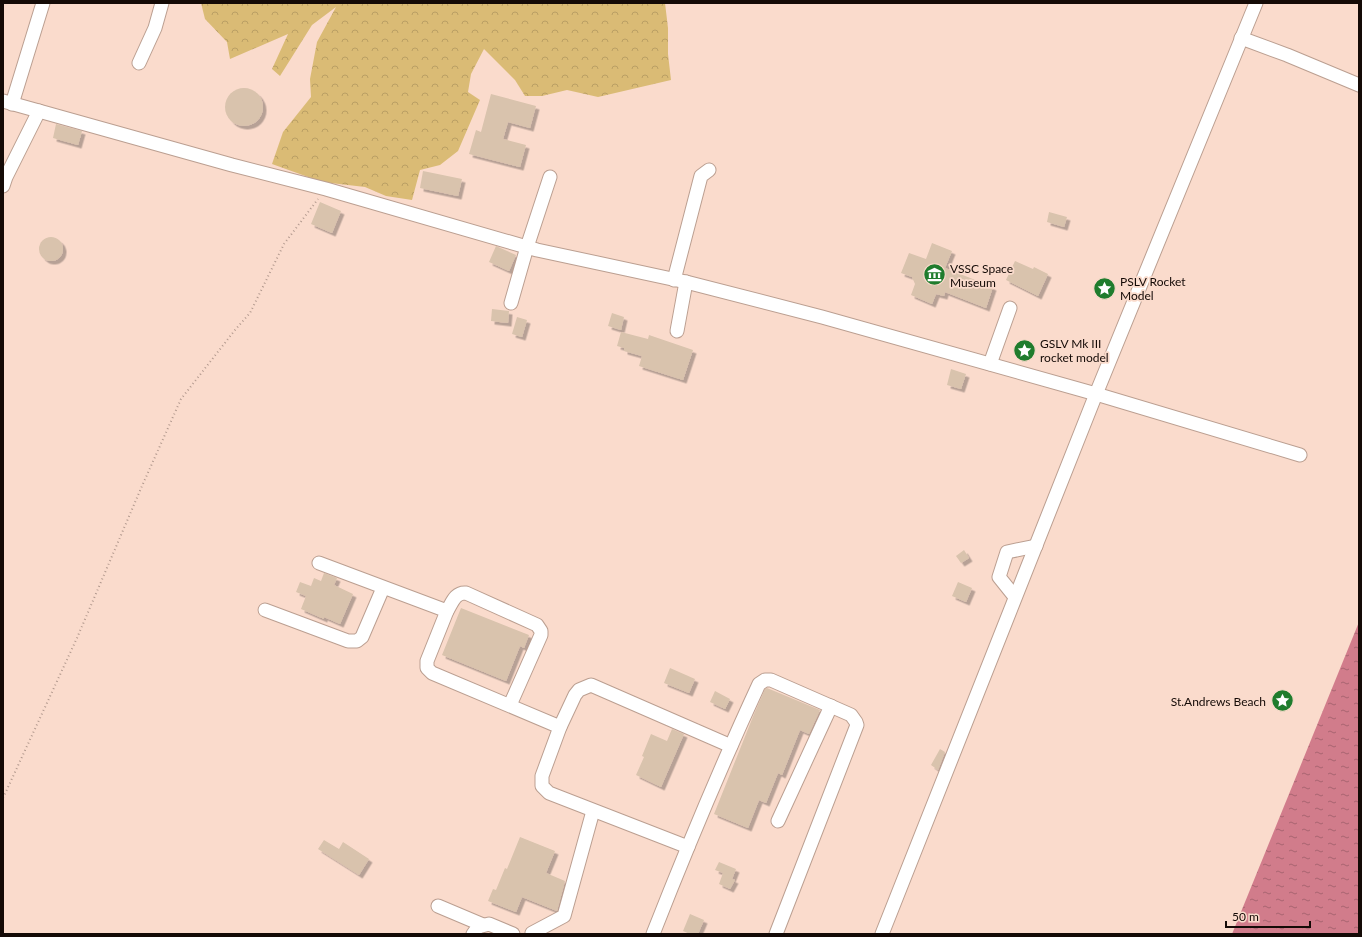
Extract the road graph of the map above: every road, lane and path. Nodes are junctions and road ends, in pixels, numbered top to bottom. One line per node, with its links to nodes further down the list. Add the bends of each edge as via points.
1 (43, 3): 7 (street)
2 (162, 3): 5 (street, via 155,28)
3 (1256, 3): 4 (street)
4 (1241, 38): 6 (street); 19 (street)
5 (139, 63)
6 (1359, 85)
7 (8, 103): 8 (street)
8 (38, 111): 11 (street); 12 (street)
9 (709, 170): 14 (street, via 701,176)
10 (550, 177): 13 (street)
11 (3, 186)
12 (326, 189): 13 (street); 31 (path, via 284,244 250,313 181,399 77,638)
13 (527, 247): 14 (street); 15 (street)
14 (680, 281): 17 (street); 18 (street)
15 (511, 303)
16 (1010, 308): 18 (street)
17 (677, 331)
18 (990, 364): 19 (street)
19 (1096, 394): 20 (street); 21 (street)
20 (1300, 455)
21 (1036, 546): 24 (street); 24 (street, via 1007,552 999,576)
22 (319, 563): 23 (street)
23 (383, 588): 25 (street, via 362,637 357,642 348,642); 26 (street)
24 (1015, 597): 42 (street)
25 (265, 610)
26 (447, 611): 27 (street, via 427,661 428,671); 27 (street, via 455,596 462,592 540,628 541,635)
27 (510, 706): 29 (street)
28 (831, 706): 30 (street, via 771,680 765,680 759,684); 33 (street); 41 (street, via 851,715 856,722 856,729)
29 (560, 727): 30 (street, via 575,695 591,685); 32 (street, via 542,776 542,786 549,793)
30 (731, 746): 34 (street)
31 (3, 798)
32 (593, 810): 34 (street); 37 (street, via 564,916)
33 (778, 821)
34 (688, 847): 40 (street)
35 (438, 906): 36 (street)
36 (483, 925): 38 (street); 39 (street, via 489,924)
37 (532, 933)
38 (473, 934)
39 (513, 934)
40 (653, 934)
41 (776, 934)
42 (882, 934)

